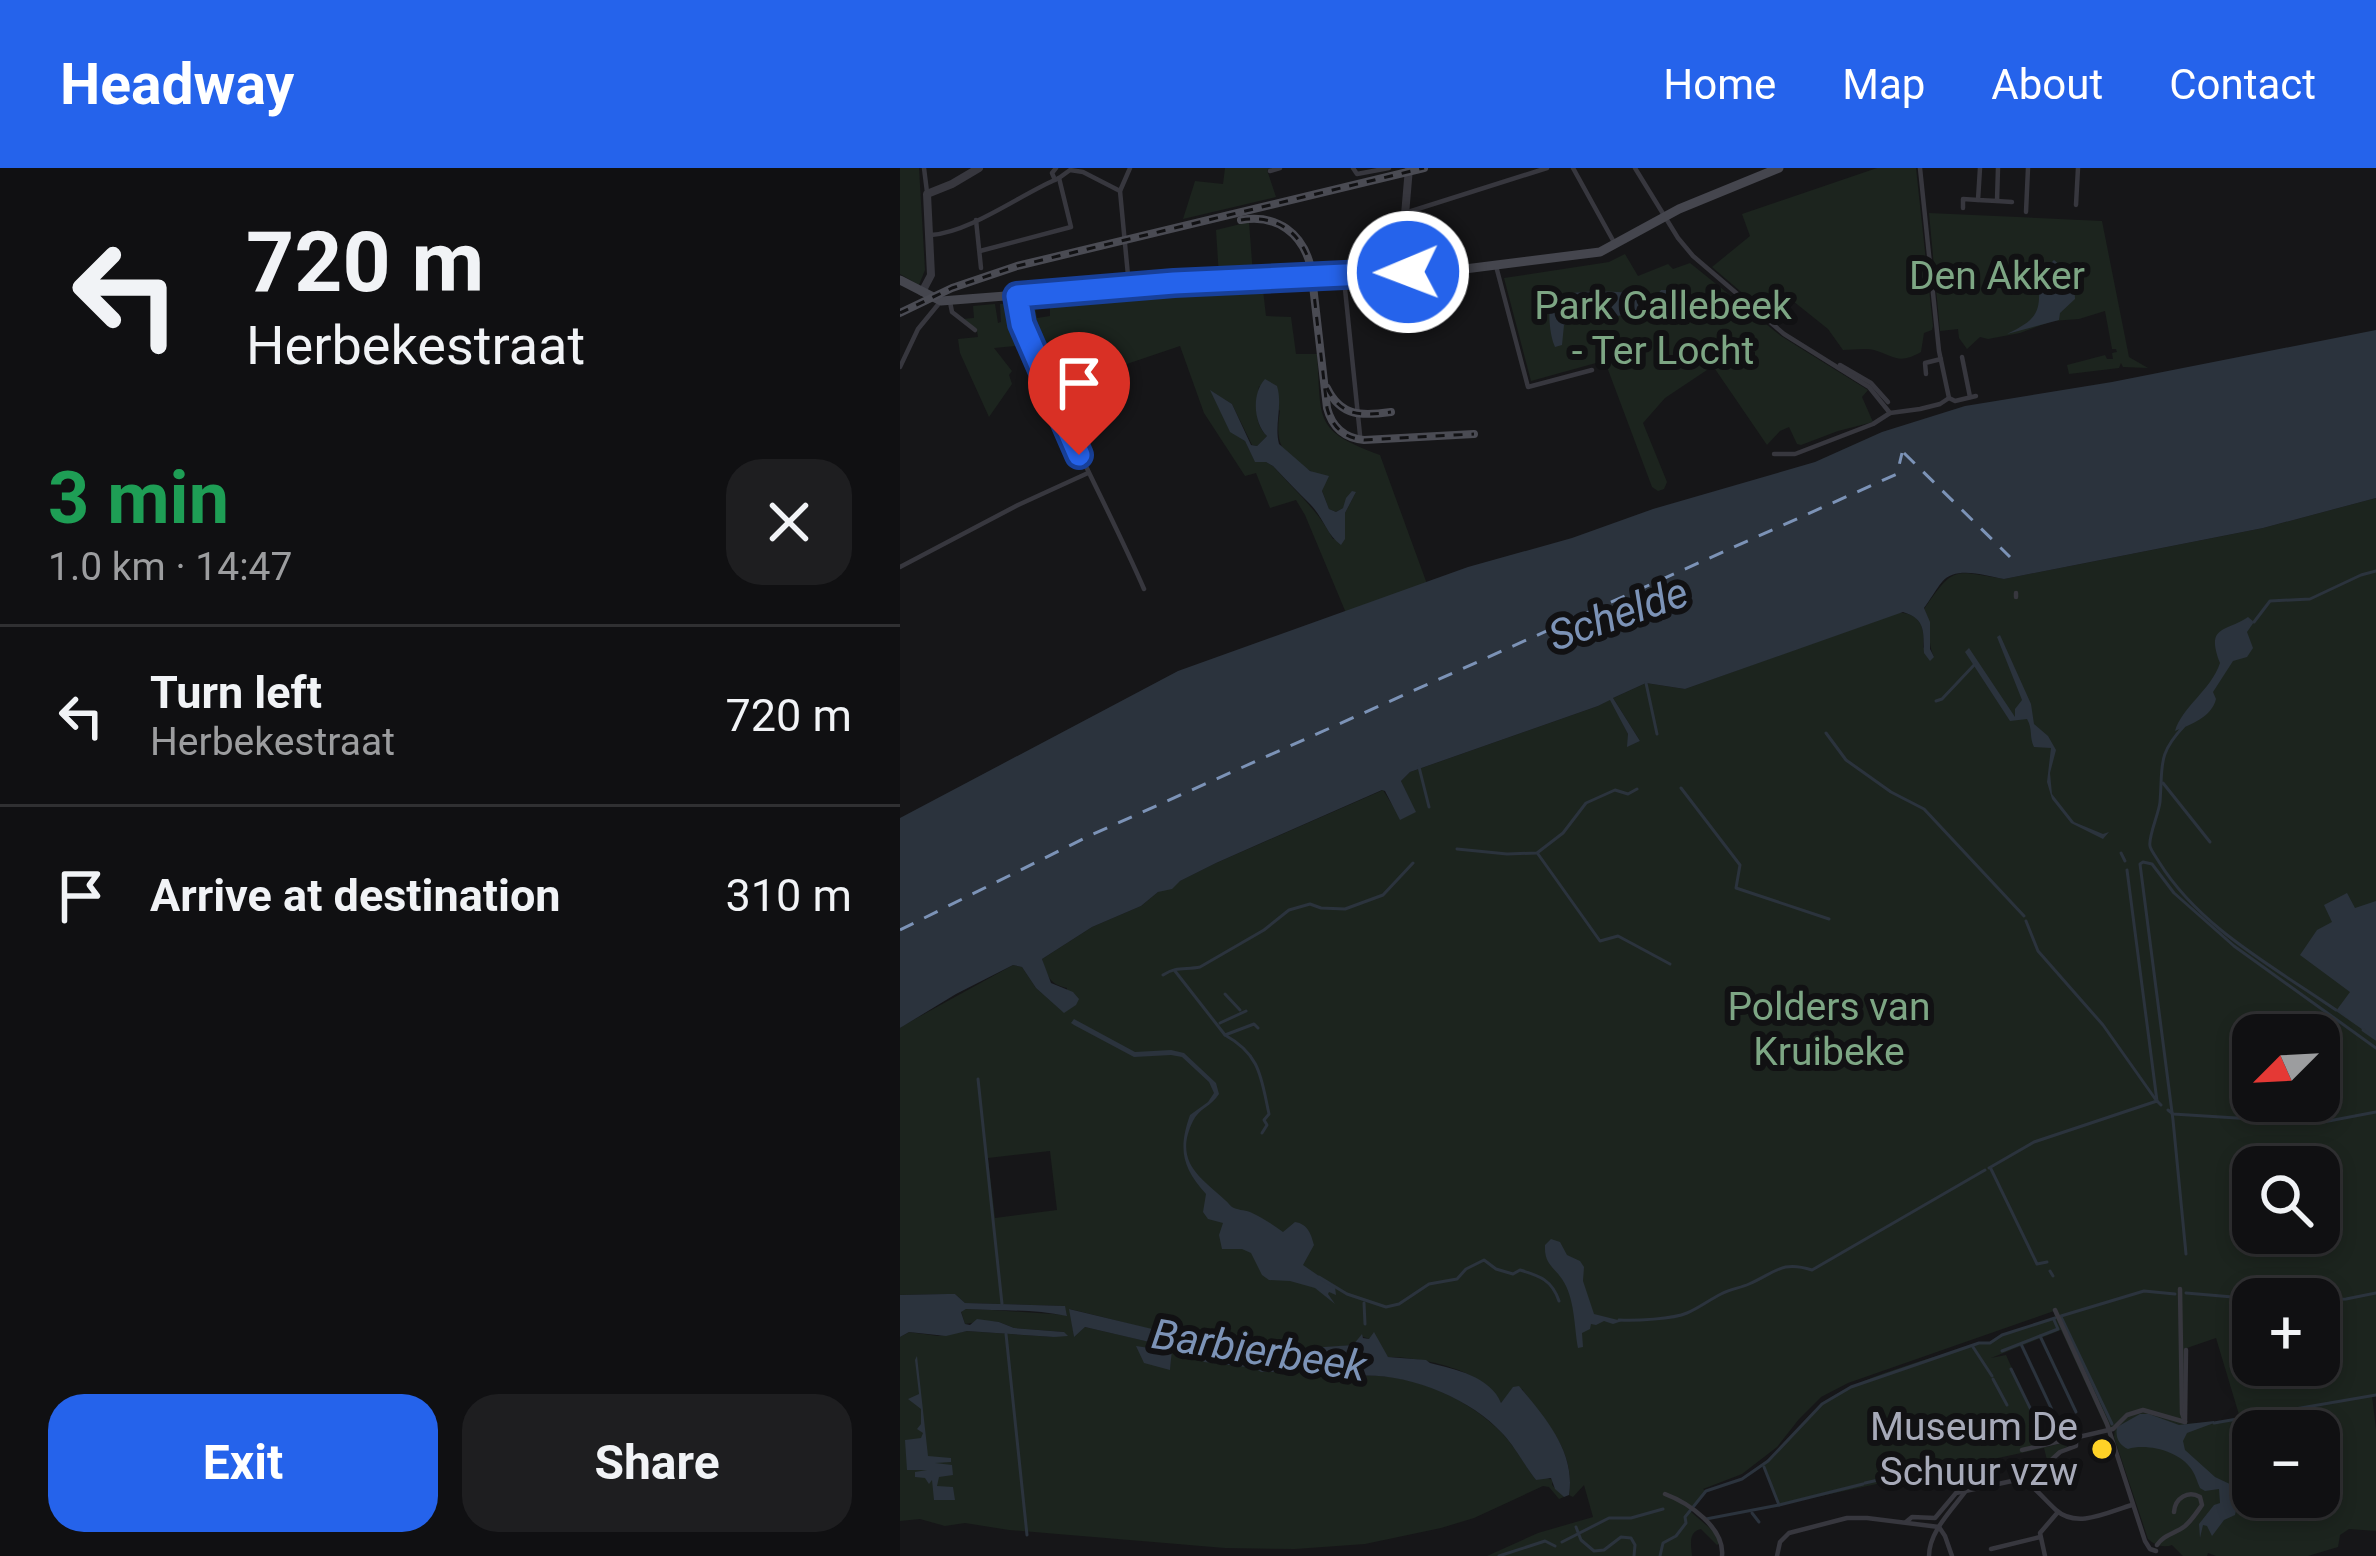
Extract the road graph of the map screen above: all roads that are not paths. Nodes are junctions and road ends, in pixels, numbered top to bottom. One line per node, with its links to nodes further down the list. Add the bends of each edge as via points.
1 (924, 168): 23 (street)
2 (979, 168): 23 (street)
3 (1056, 168): 21 (street)
4 (1130, 168): 22 (street)
5 (1280, 168): 20 (street)
6 (1353, 168): 7 (street, via 1362,175)
7 (1389, 168)
8 (1409, 168): 30 (street)
9 (1547, 168): 30 (street)
10 (1573, 168): 34 (street)
11 (1635, 168): 31 (street)
12 (1779, 168): 19 (main road)
13 (1920, 168): 49 (street)
14 (1980, 168): 24 (street)
15 (1998, 168): 25 (street)
16 (2028, 168): 29 (street)
17 (2078, 168): 27 (street)
18 (1072, 169): 21 (street); 22 (street)
19 (1767, 170): 31 (main road)
20 (1270, 171)
21 (1057, 179): 32 (street); 35 (street, via 1070,228)
22 (1120, 191): 42 (street)
23 (927, 194): 33 (street)
24 (1978, 200): 25 (street); 28 (street, via 1963,199)
25 (1996, 201): 26 (street)
26 (2012, 202)
27 (2076, 206)
28 (1963, 208)
29 (2026, 212)
30 (1406, 213): 38 (street)
31 (1664, 216): 34 (main road); 50 (street, via 1726,285)
32 (976, 220): 33 (street); 35 (street)
33 (931, 236): 43 (street, via 931,275)
34 (1616, 244): 36 (main road)
35 (980, 251): 37 (street)
36 (1496, 266): 38 (main road); 52 (street, via 1528,387)
37 (981, 268)
38 (1400, 273): 39 (main road)
39 (1344, 274): 41 (main road); 57 (street)
40 (900, 280): 43 (main road)
41 (1187, 282): 42 (main road); 44 (main road)
42 (1129, 286): 44 (main road)
43 (922, 292): 46 (main road)
44 (1075, 292): 45 (main road)
45 (1017, 296): 46 (main road); 59 (street, via 1024,332)
46 (946, 302): 47 (street); 51 (street, via 918,329)
47 (975, 330)
48 (1962, 357): 54 (street, via 1973,397)
49 (1941, 359): 53 (street, via 1924,362); 54 (street)
50 (1835, 365): 55 (street, via 1860,374); 56 (street)
51 (900, 367)
52 (1592, 370)
53 (1925, 374)
54 (1949, 398): 56 (street)
55 (1888, 402)
56 (1890, 413): 58 (street, via 1796,454)
57 (1360, 435)
58 (1774, 454)
59 (1088, 473): 60 (street); 61 (street)
60 (900, 567)
61 (1144, 589)
62 (2180, 1289): 65 (street)
63 (2055, 1310): 66 (street)
64 (2186, 1350): 65 (street)
65 (2185, 1422): 66 (street, via 2143,1410)
66 (2109, 1430): 67 (street); 72 (street)
67 (2076, 1437): 68 (street); 69 (street, via 2076,1446)
68 (2022, 1450)
69 (2027, 1482): 70 (street); 74 (street)
70 (1965, 1492): 75 (street, via 1935,1518); 77 (street)
71 (1665, 1494): 82 (street, via 1709,1524)
72 (2132, 1505): 74 (street, via 2077,1520); 80 (street)
73 (2174, 1511): 80 (street, via 2182,1496 2200,1496 2190,1522)
74 (2058, 1512): 78 (street)
75 (1906, 1522): 76 (street); 83 (street, via 1847,1518 1789,1533)
76 (1925, 1526): 77 (street); 81 (street)
77 (1939, 1527): 81 (street); 84 (street)
78 (2040, 1537): 79 (street); 85 (street)
79 (1991, 1549)
80 (2156, 1550)
81 (1928, 1552)
82 (1722, 1556)
83 (1777, 1556)
84 (1952, 1556)
85 (2044, 1556)

